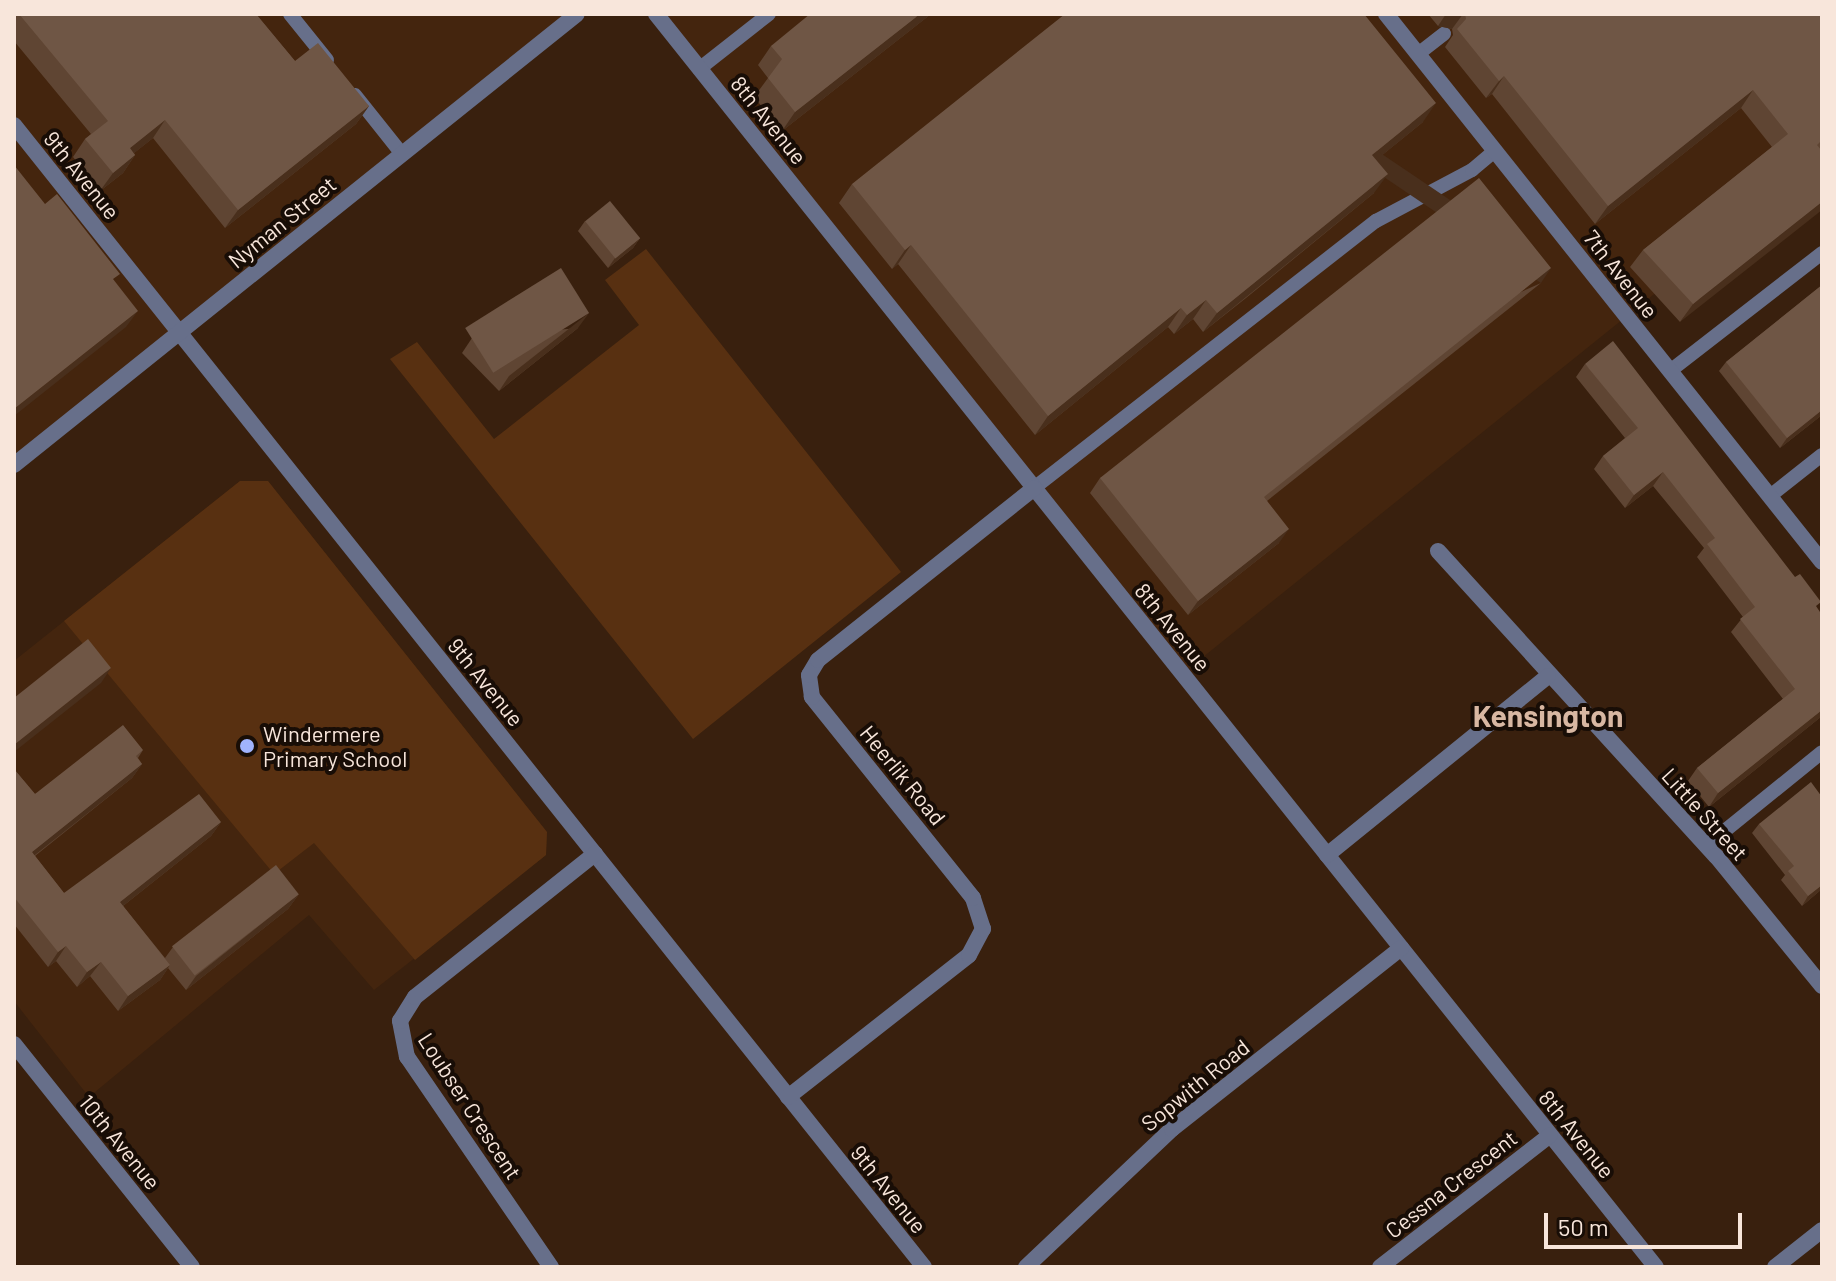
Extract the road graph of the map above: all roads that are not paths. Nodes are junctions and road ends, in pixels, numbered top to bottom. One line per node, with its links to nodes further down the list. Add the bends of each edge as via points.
1 (290, 14): 11 (lane)
2 (577, 14): 11 (street, Nyman Street)
3 (656, 14): 8 (street, 8th Avenue)
4 (769, 14): 8 (lane)
5 (1386, 14): 7 (street, 7th Avenue)
6 (1444, 34): 7 (lane)
7 (1418, 54): 10 (street, 7th Avenue)
8 (699, 69): 17 (street, 8th Avenue)
9 (14, 125): 13 (street, 9th Avenue)
10 (1495, 151): 14 (street, 7th Avenue); 17 (lane, via 1472,170 1376,221)
11 (402, 154): 13 (street, Nyman Street)
12 (1822, 253): 14 (lane)
13 (179, 332): 16 (street, Nyman Street); 24 (street, 9th Avenue)
14 (1670, 371): 18 (street, 7th Avenue)
15 (1822, 455): 18 (lane)
16 (14, 465)
17 (1034, 488): 25 (street, 8th Avenue); 29 (street, Heerlik Road, via 818,660 809,675 812,697 973,898 983,929 969,955)
18 (1770, 496): 20 (street, 7th Avenue)
19 (1438, 551): 21 (street, Little Street)
20 (1822, 562)
21 (1548, 676): 23 (street, Little Street); 25 (street)
22 (1822, 752): 23 (lane)
23 (1706, 846): 27 (street, Little Street)
24 (595, 854): 29 (street, 9th Avenue); 33 (street, Loubser Crescent, via 415,997 403,1012 399,1031 407,1057)
25 (1327, 855): 26 (street, 8th Avenue)
26 (1401, 948): 30 (street, 8th Avenue); 35 (street, Sopwith Road, via 1172,1129)
27 (1822, 986)
28 (14, 1044): 32 (street, 10th Avenue)
29 (788, 1097): 34 (street, 9th Avenue)
30 (1550, 1135): 36 (street, Cessna Crescent); 37 (street, 8th Avenue)
31 (1822, 1230): 38 (street)
32 (192, 1267)
33 (551, 1267)
34 (924, 1267)
35 (1026, 1267)
36 (1380, 1267)
37 (1656, 1267)
38 (1775, 1267)

